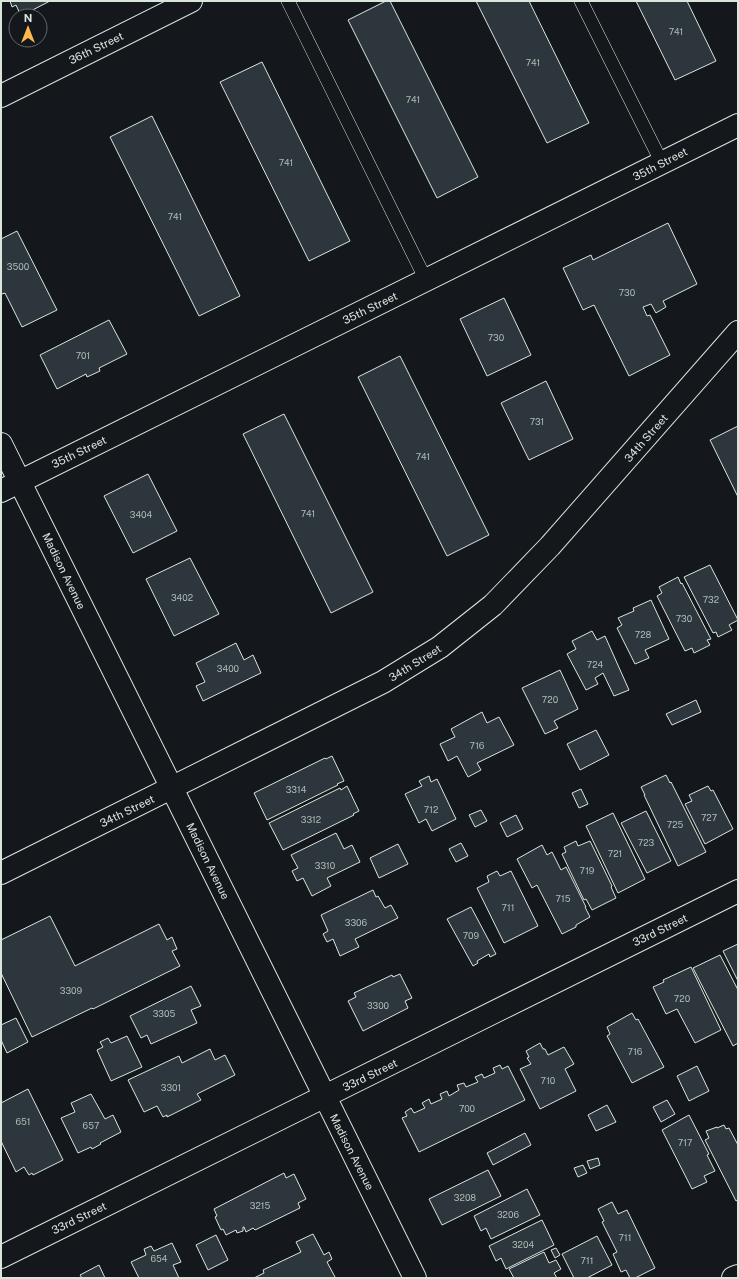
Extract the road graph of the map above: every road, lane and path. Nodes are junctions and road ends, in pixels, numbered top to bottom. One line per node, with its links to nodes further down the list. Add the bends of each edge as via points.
1 (191, 1): 4 (street, 36th Street)
2 (288, 1): 7 (lane)
3 (581, 1): 6 (lane)
4 (1, 96)
5 (738, 125): 6 (street, 35th Street)
6 (662, 163): 7 (street, 35th Street)
7 (426, 280): 10 (street, 35th Street)
8 (738, 332): 11 (street, 34th Street, via 550,546 493,606 440,647 384,682)
9 (1, 444): 10 (street, Madison Avenue)
10 (10, 487): 11 (street, Madison Avenue)
11 (172, 788): 12 (street, 34th Street); 14 (street, Madison Avenue)
12 (1, 873)
13 (738, 891): 14 (street, 33rd Street)
14 (325, 1097): 15 (street, 33rd Street); 17 (street, Madison Avenue)
15 (1, 1257)
16 (738, 1276): 18 (street)
17 (416, 1278)
18 (733, 1278)

